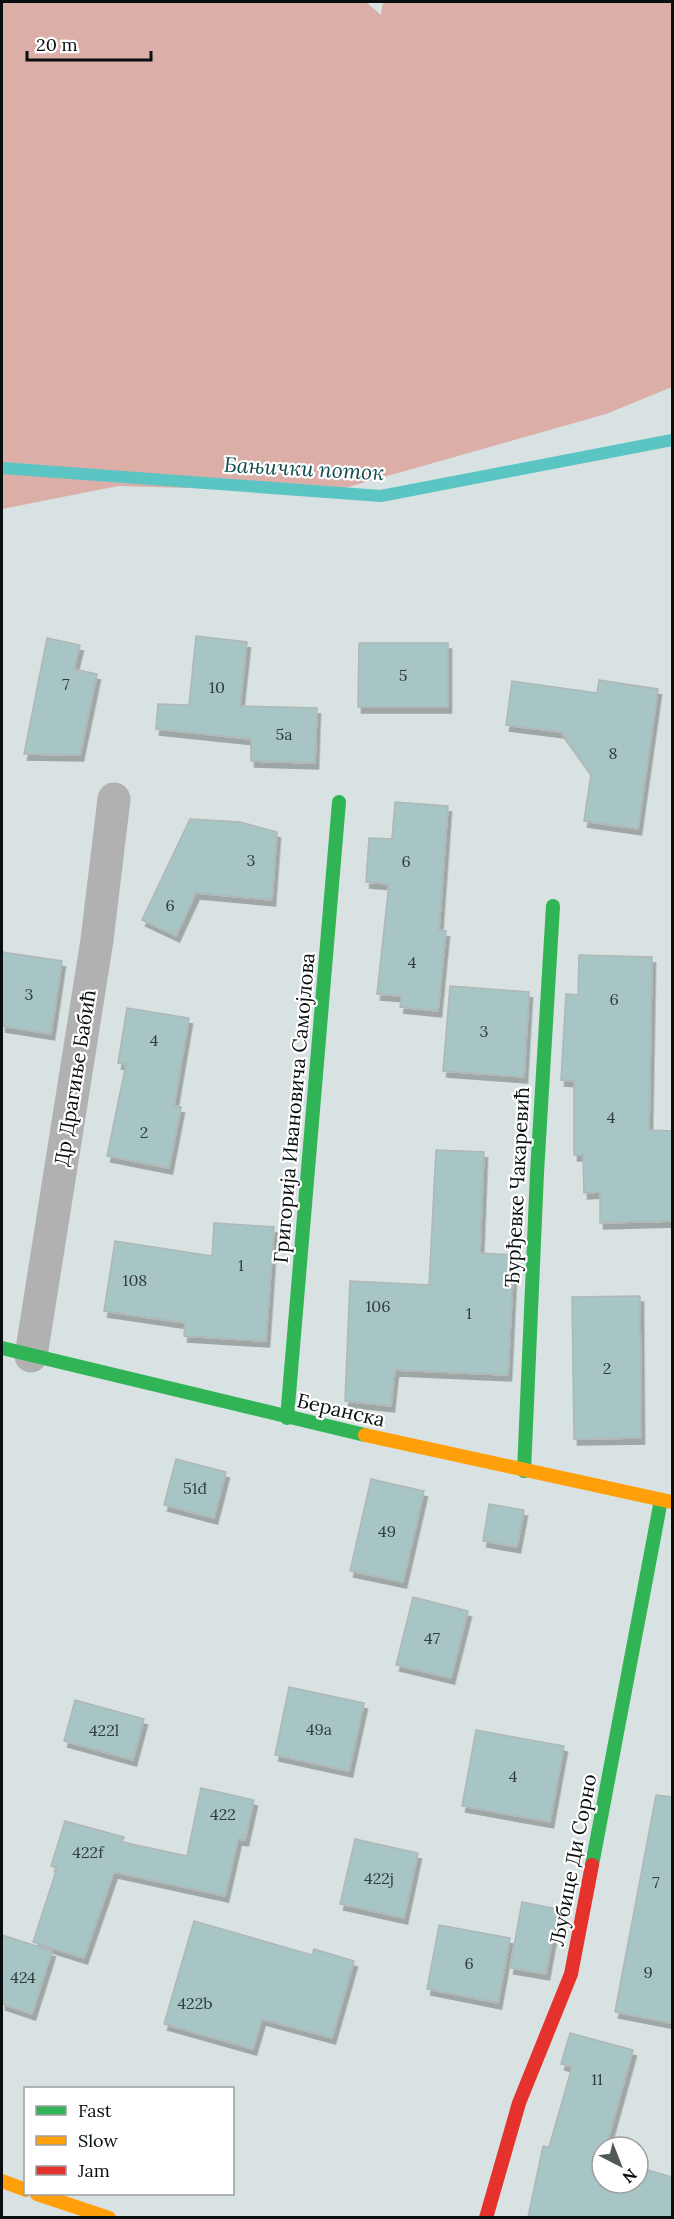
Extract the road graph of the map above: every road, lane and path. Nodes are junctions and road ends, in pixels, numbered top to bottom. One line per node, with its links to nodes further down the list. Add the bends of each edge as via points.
1 (114, 798): 4 (street, Др Драгиње Бабић, via 97,940)
2 (339, 802): 5 (street, Григорија Ивановича Самојлова)
3 (554, 906): 6 (street, Ђурђевке Чакаревић)
4 (16, 1352): 5 (street, Беранска)
5 (288, 1418): 6 (street, Беранска)
6 (524, 1471): 7 (street, Беранска)
7 (667, 1501): 12 (street, Љубице Ди Сорно, via 571,1974 519,2103)
8 (2, 2181): 9 (street)
9 (24, 2189)
10 (43, 2195): 11 (street)
11 (109, 2217)
12 (486, 2217)

